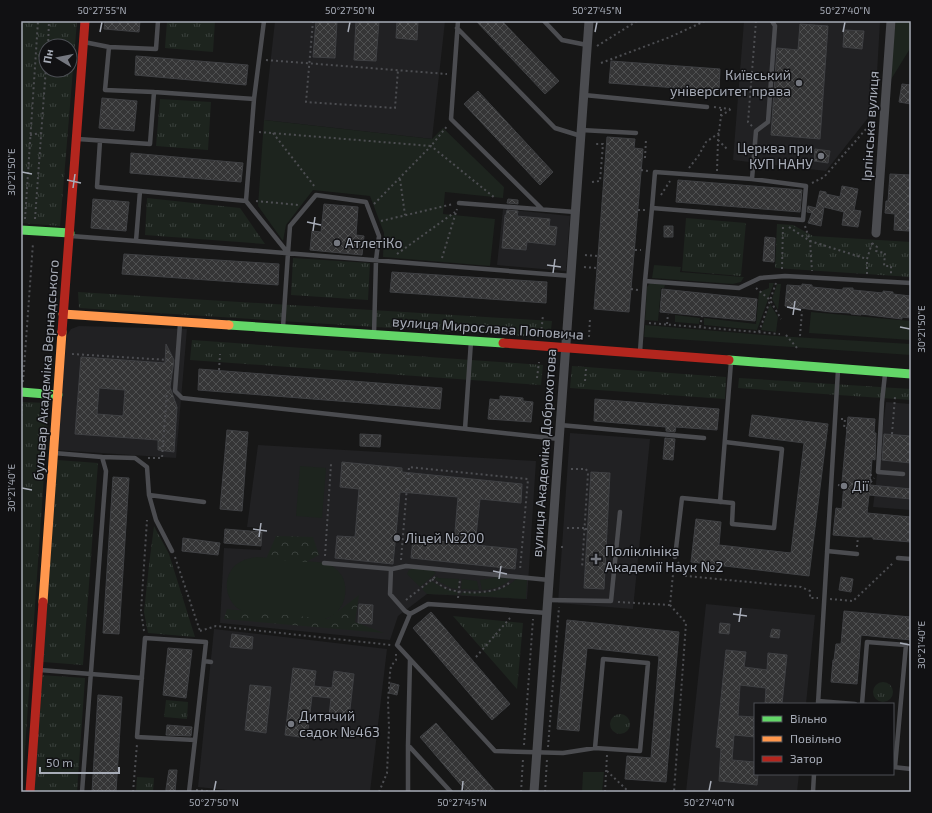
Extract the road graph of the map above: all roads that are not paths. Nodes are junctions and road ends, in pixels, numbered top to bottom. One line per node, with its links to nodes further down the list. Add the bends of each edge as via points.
1 (85, 21): 10 (main road, бульвар Академіка Вернадського)
2 (158, 21): 11 (lane, via 156,49)
3 (264, 21): 15 (lane)
4 (458, 21): 9 (lane)
5 (544, 21): 12 (lane, via 562,40)
6 (589, 21): 12 (street, вулиця Академіка Доброхотова)
7 (772, 21): 21 (lane, via 775,26 768,122 756,131)
8 (891, 21): 29 (street, Ірпінська вулиця)
9 (457, 28): 17 (lane, via 555,128); 26 (lane, via 451,119)
10 (83, 41): 11 (lane); 19 (main road, бульвар Академіка Вернадського)
11 (109, 46): 13 (lane, via 105,90)
12 (587, 49): 14 (street, вулиця Академіка Доброхотова)
13 (154, 92): 15 (lane); 20 (lane, via 150,144)
14 (584, 95): 16 (lane); 17 (street, вулиця Академіка Доброхотова)
15 (254, 99): 23 (lane)
16 (707, 107)
17 (581, 133): 18 (lane); 27 (street, вулиця Академіка Доброхотова)
18 (636, 133)
19 (77, 139): 20 (lane); 30 (main road, бульвар Академіка Вернадського)
20 (100, 141): 22 (lane, via 97,187)
21 (752, 179): 25 (lane, via 655,172); 25 (lane, via 806,186 802,220)
22 (140, 190): 23 (lane); 31 (lane)
23 (246, 201): 32 (lane)
24 (459, 203): 26 (lane)
25 (652, 208): 35 (lane)
26 (542, 209): 27 (lane)
27 (575, 212): 34 (street, вулиця Академіка Доброхотова)
28 (23, 227): 30 (main road)
29 (876, 233)
30 (70, 234): 31 (lane); 37 (main road, бульвар Академіка Вернадського)
31 (136, 241): 32 (lane)
32 (288, 253): 33 (lane); 33 (lane, via 290,226 316,195 366,202 379,236); 39 (lane)
33 (376, 260): 34 (lane); 40 (lane)
34 (571, 276): 42 (street, вулиця Академіка Доброхотова)
35 (644, 281): 36 (lane, via 739,288 760,278 780,276); 43 (lane)
36 (911, 283)
37 (63, 314): 38 (main road, вулиця Мирослава Поповича); 49 (main road, бульвар Академіка Вернадського)
38 (180, 322): 39 (main road, вулиця Мирослава Поповича); 51 (lane, via 175,391 182,398)
39 (283, 329): 40 (main road, вулиця Мирослава Поповича)
40 (374, 335): 41 (main road, вулиця Мирослава Поповича)
41 (471, 341): 42 (main road, вулиця Мирослава Поповича); 51 (lane)
42 (566, 347): 43 (main road, вулиця Мирослава Поповича); 50 (street, вулиця Академіка Доброхотова)
43 (640, 353): 44 (main road, вулиця Мирослава Поповича)
44 (732, 360): 45 (main road, вулиця Мирослава Поповича); 54 (lane)
45 (838, 369): 46 (main road, вулиця Мирослава Поповича); 63 (lane)
46 (885, 372): 47 (main road, вулиця Мирослава Поповича); 57 (lane, via 878,472)
47 (911, 374)
48 (22, 392): 49 (main road)
49 (58, 395): 55 (main road, бульвар Академіка Вернадського)
50 (560, 425): 52 (lane); 53 (street, вулиця Академіка Доброхотова)
51 (465, 429): 53 (lane)
52 (704, 438)
53 (559, 439): 70 (street, вулиця Академіка Доброхотова)
54 (726, 442): 60 (lane); 60 (lane, via 782,448 774,528 732,524 732,503)
55 (54, 453): 56 (lane); 77 (main road, бульвар Академіка Вернадського)
56 (102, 457): 58 (lane, via 135,458 147,467); 78 (lane, via 106,472)
57 (903, 474)
58 (149, 495): 59 (lane); 62 (lane, via 156,520)
59 (204, 502)
60 (720, 502): 65 (lane, via 682,498)
61 (620, 512): 71 (lane, via 611,601)
62 (172, 551)
63 (827, 551): 64 (lane); 80 (lane)
64 (856, 554)
65 (675, 556)
66 (898, 558): 67 (lane)
67 (911, 559)
68 (324, 563): 69 (lane)
69 (391, 569): 70 (lane, via 406,566); 73 (lane, via 390,594)
70 (549, 580): 71 (street, вулиця Академіка Доброхотова)
71 (548, 600): 72 (street, вулиця Академіка Доброхотова)
72 (546, 613): 73 (lane, via 428,604); 85 (street, вулиця Академіка Доброхотова)
73 (410, 614): 74 (lane, via 397,645)
74 (410, 660): 83 (lane); 85 (lane, via 495,751)
75 (204, 661): 76 (lane); 79 (lane, via 206,642 145,638); 82 (lane)
76 (211, 662)
77 (38, 670): 78 (lane); 90 (main road, бульвар Академіка Вернадського)
78 (91, 674): 79 (lane); 91 (lane)
79 (142, 678): 82 (lane, via 137,737)
80 (818, 703)
81 (862, 703): 86 (lane, via 867,642 906,645)
82 (195, 740): 89 (lane)
83 (408, 745): 92 (lane); 93 (lane)
84 (595, 748): 84 (lane, via 640,751 648,663 603,659); 85 (lane, via 562,754)
85 (537, 752): 94 (street, вулиця Академіка Доброхотова)
86 (894, 767): 87 (lane)
87 (911, 768)
88 (814, 775): 95 (lane)
89 (189, 790)
90 (30, 792)
91 (82, 792)
92 (408, 792)
93 (451, 792)
94 (534, 792)
95 (813, 792)

